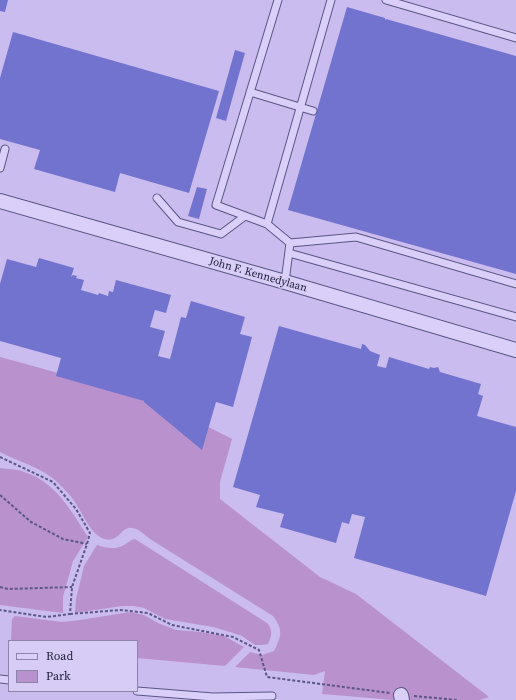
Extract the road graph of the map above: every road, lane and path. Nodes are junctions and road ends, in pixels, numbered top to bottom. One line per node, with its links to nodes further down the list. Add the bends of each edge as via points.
1 (278, 0): 5 (lane)
2 (331, 0): 6 (lane)
3 (386, 0): 4 (lane)
4 (516, 38)
5 (250, 92): 6 (lane); 12 (lane, via 216,205)
6 (301, 107): 7 (lane); 13 (lane)
7 (313, 112)
8 (5, 150): 9 (lane)
9 (0, 168)
10 (157, 198): 12 (lane, via 178,222 220,234)
11 (0, 201): 16 (street, John F. Kennedylaan)
12 (245, 216): 13 (lane)
13 (267, 224): 14 (lane)
14 (290, 243): 15 (lane); 17 (lane, via 356,237)
15 (288, 253): 16 (lane); 18 (lane)
16 (285, 282): 19 (street, John F. Kennedylaan)
17 (516, 284)
18 (516, 317)
19 (516, 350)
20 (0, 457): 22 (path, via 53,482 76,509 90,533)
21 (0, 495): 22 (path, via 31,522 63,539)
22 (87, 544): 24 (path)
23 (0, 587): 24 (path)
24 (72, 588): 26 (path)
25 (0, 610): 26 (path, via 47,617)
26 (70, 614): 29 (path, via 120,610 148,613 172,625 233,637 259,650 266,677)
27 (138, 691): 30 (lane)
28 (272, 696): 30 (lane)
29 (401, 697): 31 (path)
30 (218, 699)
31 (458, 700)

